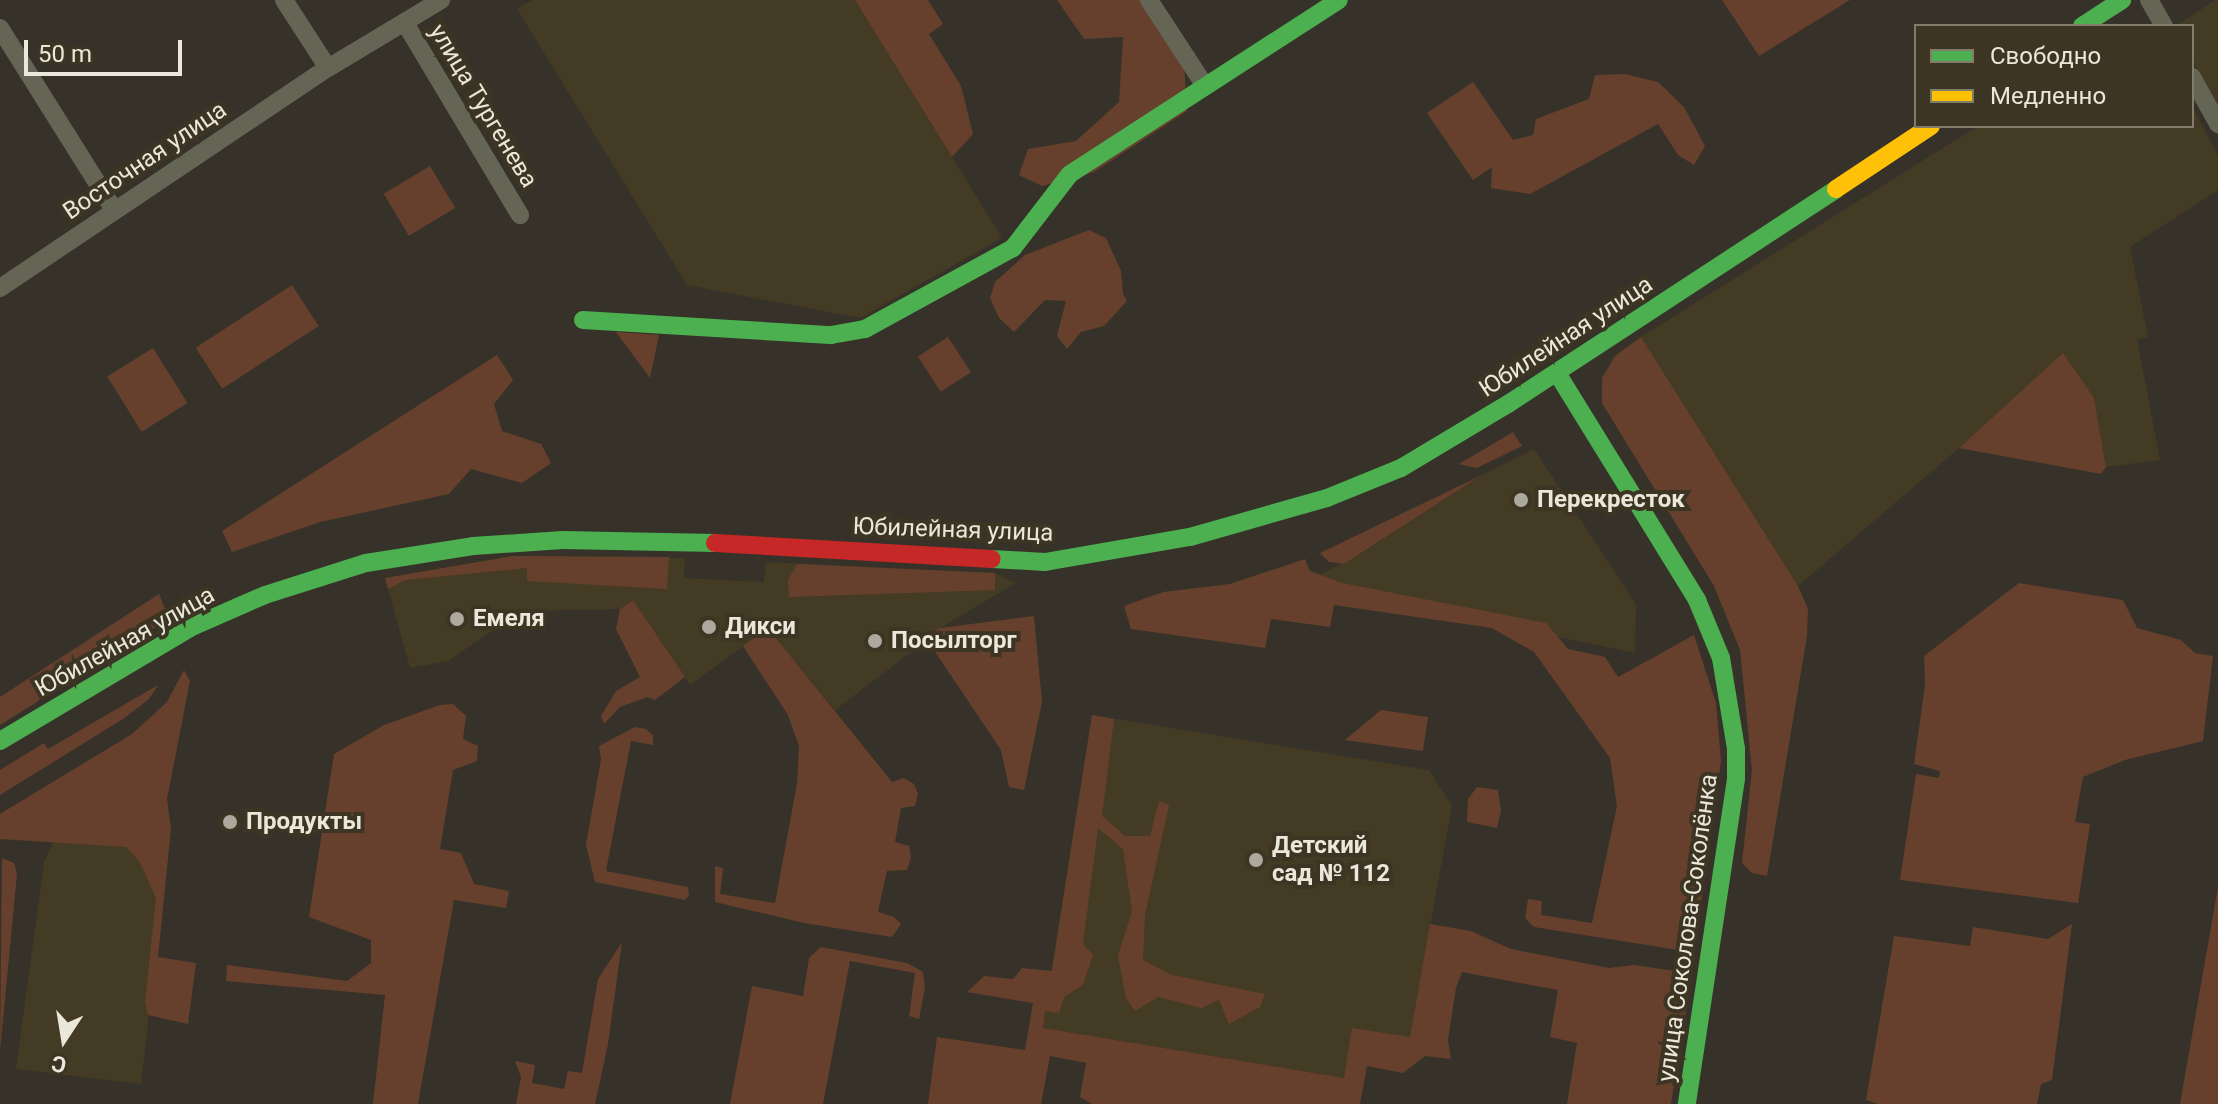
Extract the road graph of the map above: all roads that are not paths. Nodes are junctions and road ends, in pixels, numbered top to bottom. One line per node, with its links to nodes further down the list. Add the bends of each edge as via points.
1 (284, 0): 11 (street)
2 (441, 0): 7 (street, Восточная улица)
3 (1149, 0): 13 (street)
4 (1339, 0): 13 (main road)
5 (2122, 0): 8 (main road)
6 (2149, 0): 9 (street)
7 (405, 23): 11 (street, Восточная улица); 17 (street, улица Тургенева)
8 (2085, 24)
9 (2163, 24)
10 (0, 28): 16 (street)
11 (328, 68): 16 (street, Восточная улица)
12 (2194, 81): 14 (street)
13 (1205, 86): 19 (main road, via 1070,174 1013,248 865,329 831,335)
14 (2218, 124)
15 (1928, 128): 20 (main road, Юбилейная улица)
16 (114, 210): 18 (street, Восточная улица)
17 (520, 215)
18 (0, 288)
19 (583, 320)
20 (1557, 373): 21 (main road, Юбилейная улица, via 1401,468 1339,493 1190,537 1109,552 1045,562 677,541 563,540 473,546 366,563 265,595 194,626); 22 (main road, улица Соколова-Соколёнка, via 1697,600 1721,658 1736,779)
21 (0, 741)
22 (1687, 1104)

